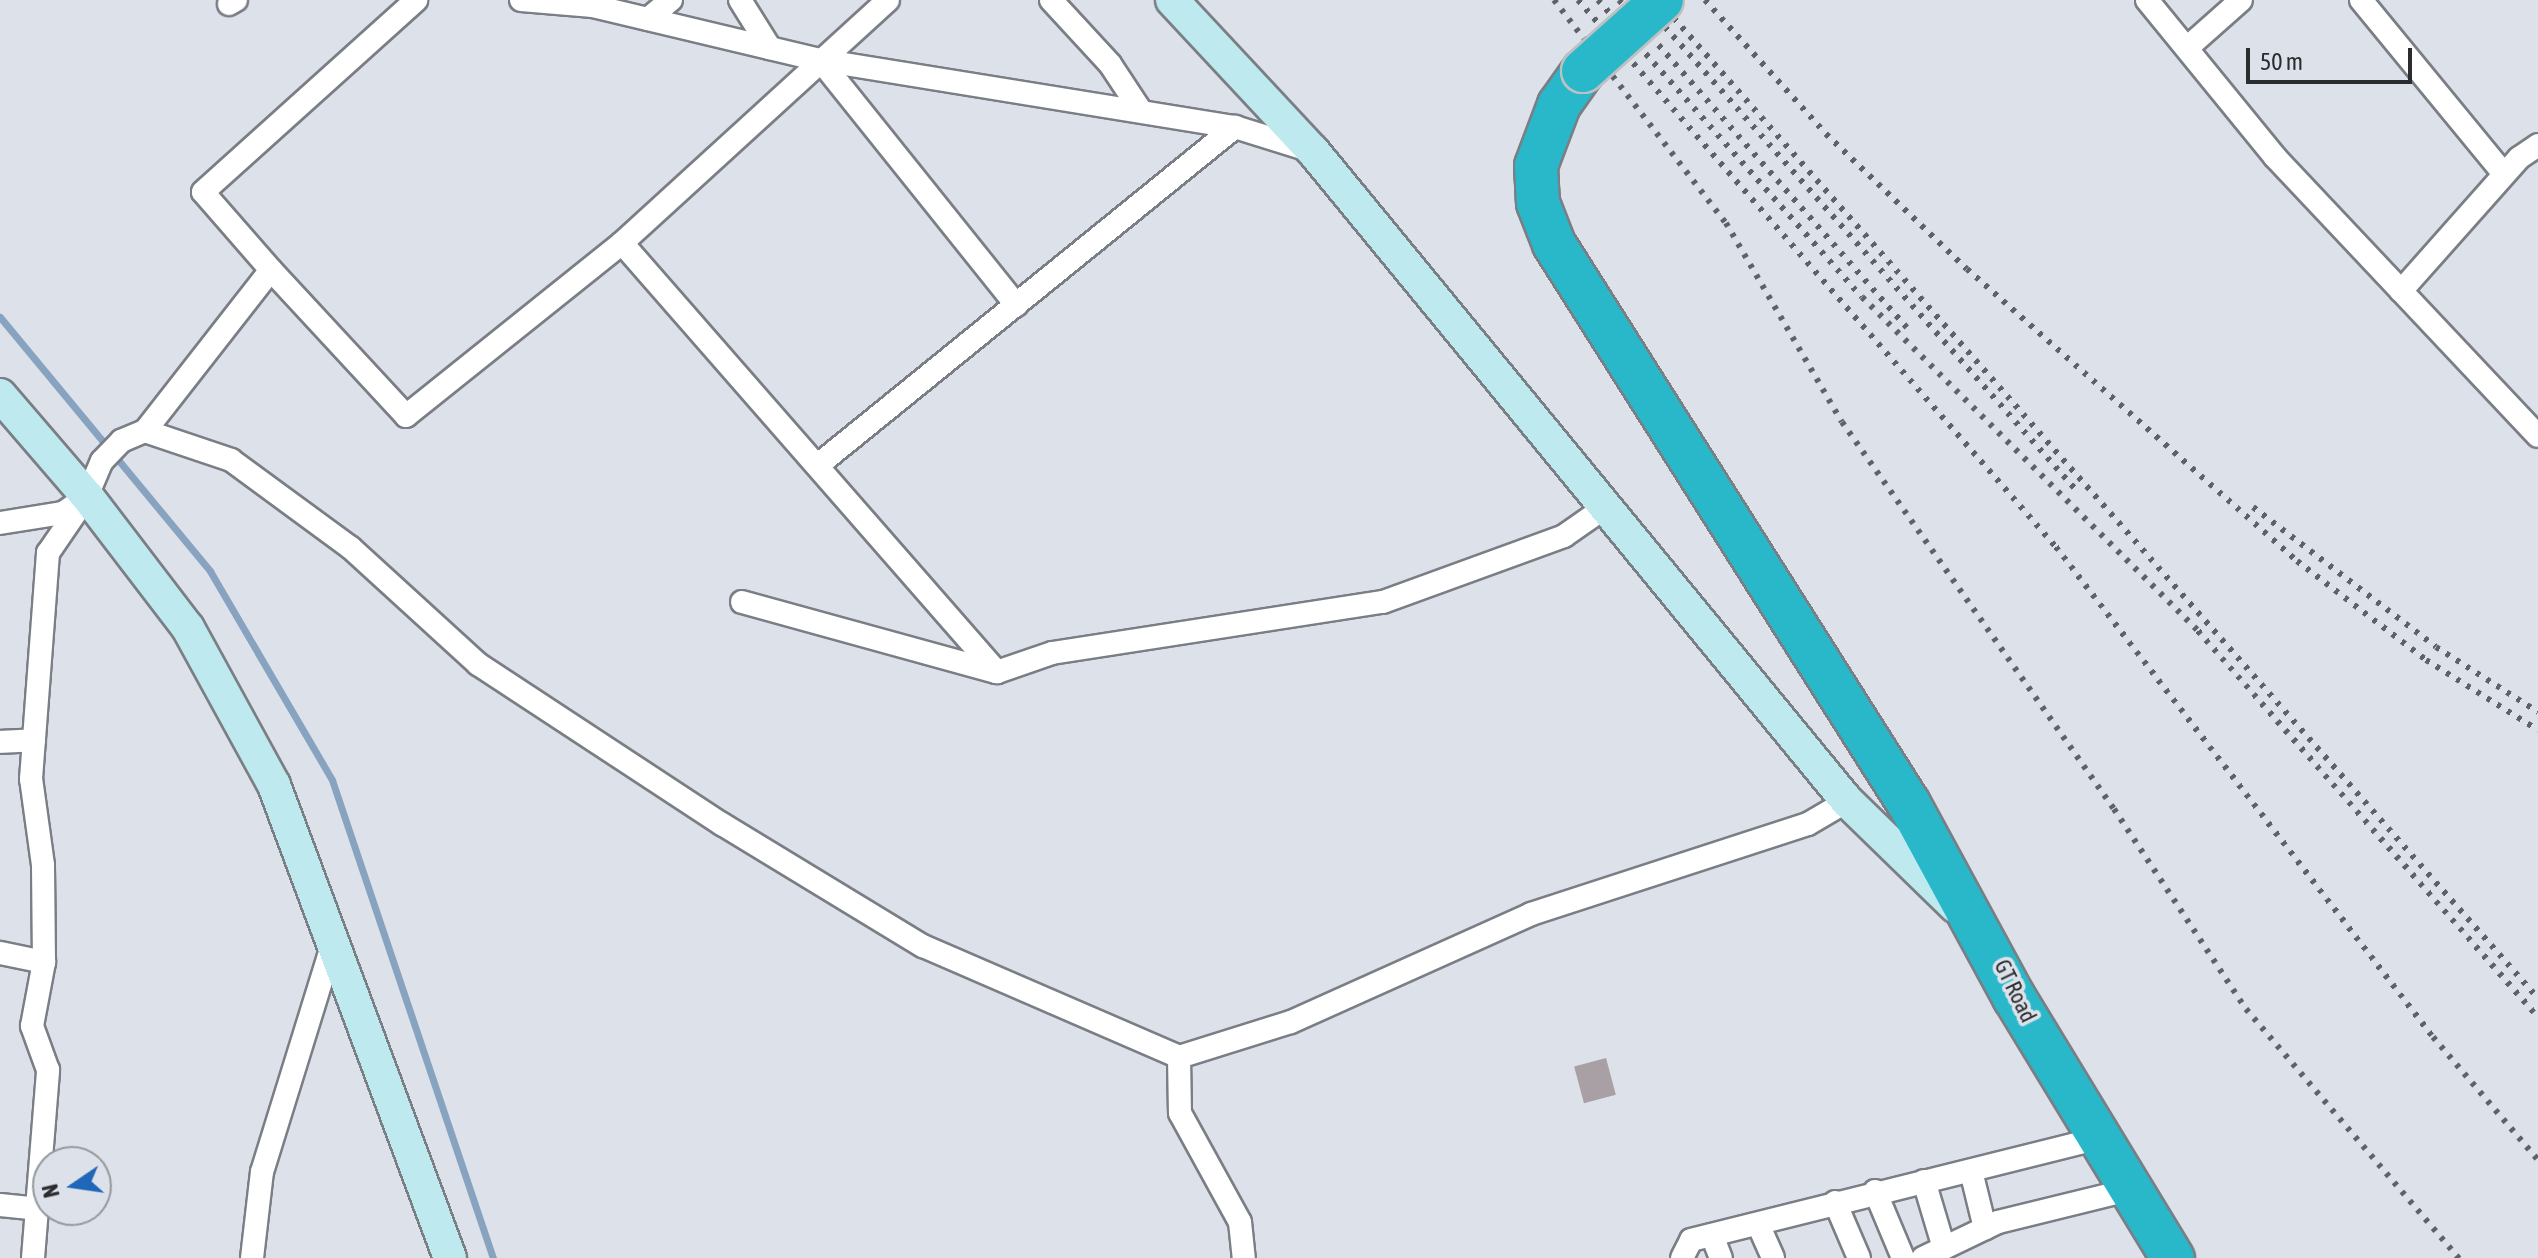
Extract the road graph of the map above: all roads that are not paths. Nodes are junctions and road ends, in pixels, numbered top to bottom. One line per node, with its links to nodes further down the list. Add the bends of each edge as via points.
1 (416, 0): 23 (street, via 203,192)
2 (521, 0): 12 (street)
3 (671, 0): 13 (street)
4 (740, 0): 14 (street)
5 (888, 0): 16 (street)
6 (1051, 0): 17 (street, via 1110,64)
7 (1172, 0): 20 (street)
8 (1662, 0): 38 (highway, bridge, via 1583,71 1559,105 1536,166 1538,203 1554,244 1909,804)
9 (2147, 0): 15 (street)
10 (2241, 0): 15 (street)
11 (2361, 0): 21 (street)
12 (591, 3): 13 (street)
13 (648, 19): 14 (street)
14 (770, 48): 16 (street)
15 (2187, 48): 24 (street, via 2275,157)
16 (820, 60): 17 (street); 22 (street); 25 (street)
17 (1141, 111): 18 (street)
18 (1235, 127): 20 (street); 25 (street)
19 (2538, 145): 21 (street)
20 (1313, 151): 31 (street)
21 (2504, 174): 24 (street)
22 (622, 243): 23 (street, via 406,416); 29 (street)
23 (271, 270): 27 (street)
24 (2401, 291): 28 (street)
25 (1016, 305): 29 (street)
26 (0, 395): 30 (street)
27 (145, 431): 30 (street, via 113,449); 42 (street, via 231,460 351,548 478,664 789,865 923,946)
28 (2538, 436)
29 (818, 465): 34 (street)
30 (87, 496): 32 (street, via 63,513); 35 (street, via 48,553); 39 (street, via 188,628 274,785)
31 (1607, 506): 34 (street, via 1564,536 1383,602 1052,653); 37 (street)
32 (0, 523)
33 (742, 602): 34 (street)
34 (997, 672)
35 (34, 740): 36 (street); 41 (street, via 31,779 43,865)
36 (0, 742)
37 (1847, 801): 38 (street); 42 (street, via 1808,824 1531,914 1291,1022)
38 (1985, 940): 43 (highway, GT Road); 68 (highway, GT Road, via 2031,986 2175,1205)
39 (333, 943): 58 (street, via 262,1172); 59 (street)
40 (0, 953): 41 (street)
41 (44, 962): 44 (street, via 32,1026 48,1070)
42 (1179, 1057): 60 (street, via 1180,1113 1240,1222)
43 (2100, 1138): 45 (street); 47 (highway, GT Road)
44 (44, 1146)
45 (1971, 1171): 46 (street); 54 (street)
46 (1924, 1181): 48 (street); 56 (street)
47 (2132, 1189): 54 (street); 67 (highway, GT Road)
48 (1875, 1191): 49 (street); 65 (street)
49 (1835, 1202): 52 (street); 64 (street)
50 (0, 1205): 51 (street)
51 (32, 1208)
52 (1758, 1224): 55 (street); 63 (street)
53 (38, 1226): 57 (street)
54 (1985, 1228): 56 (street)
55 (1712, 1235): 61 (street, via 1691,1240); 62 (street)
56 (1944, 1248): 66 (street)
57 (33, 1258)
58 (252, 1258)
59 (450, 1258)
60 (1244, 1258)
61 (1682, 1258)
62 (1721, 1258)
63 (1773, 1258)
64 (1859, 1258)
65 (1903, 1258)
66 (1923, 1258)
67 (2173, 1258)
68 (2202, 1258)

